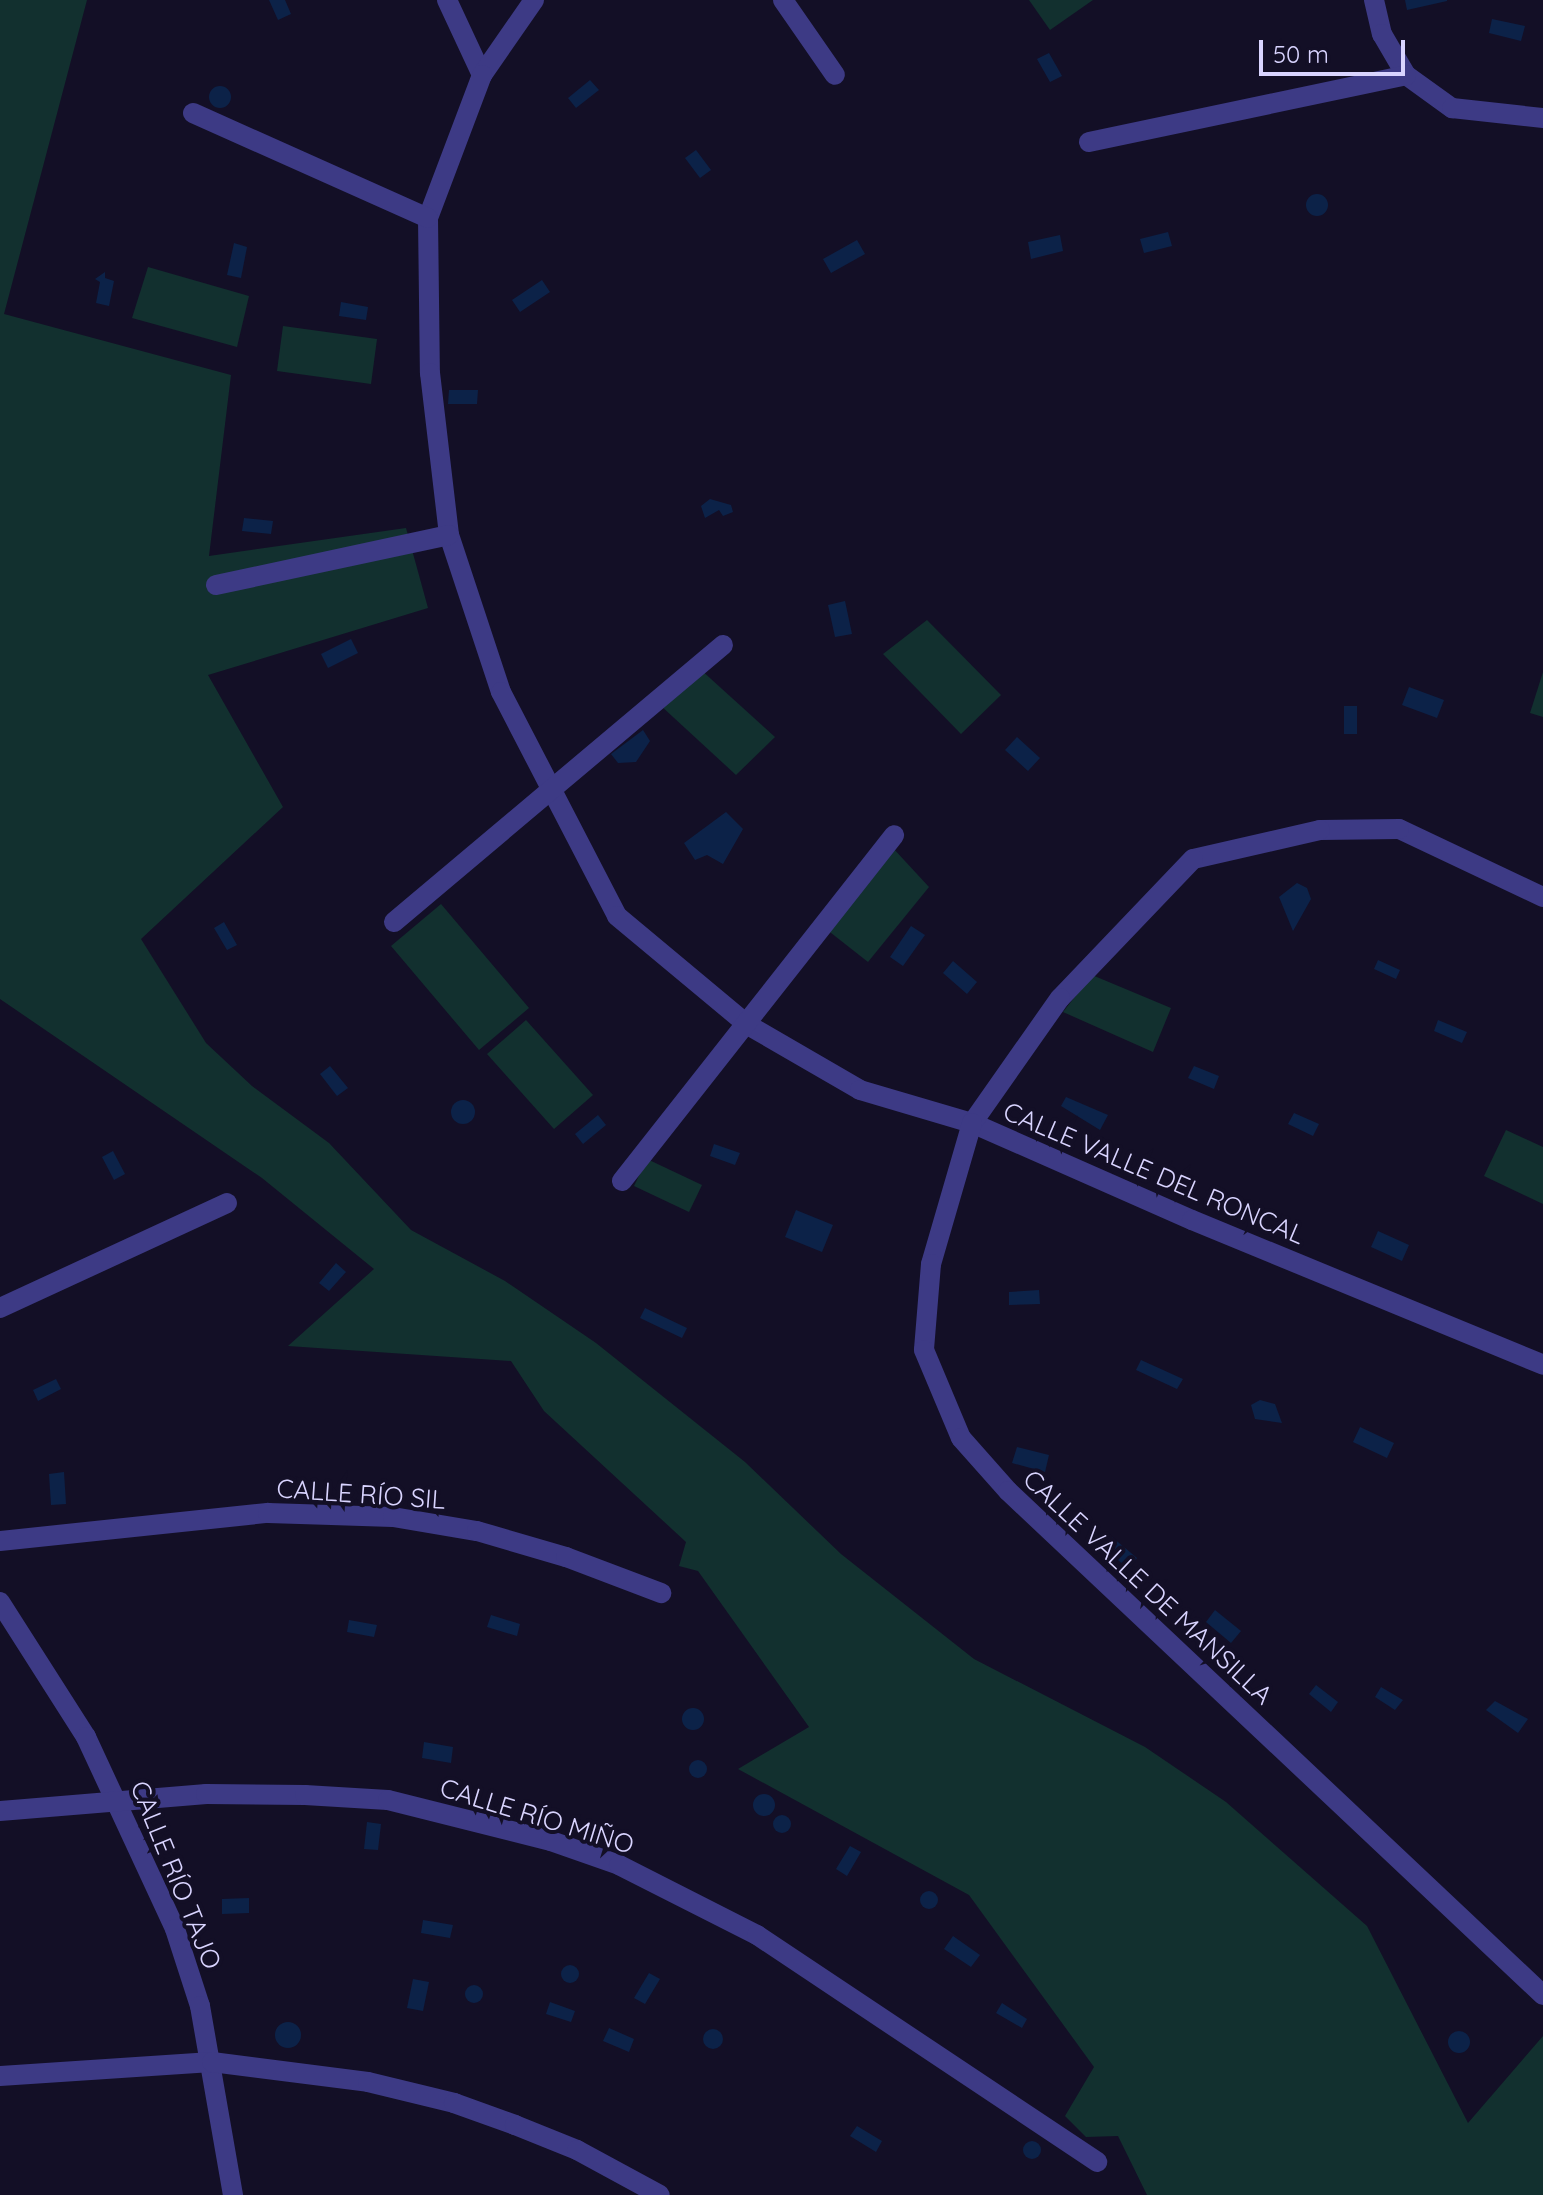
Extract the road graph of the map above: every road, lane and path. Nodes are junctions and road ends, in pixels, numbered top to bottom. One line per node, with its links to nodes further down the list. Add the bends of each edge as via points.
1 (447, 0): 5 (street)
2 (534, 0): 5 (street, CALLE VALLE DEL RONCAL)
3 (783, 0): 6 (street)
4 (1374, 0): 7 (street, via 1382,34)
5 (482, 75): 11 (street, CALLE VALLE DEL RONCAL)
6 (835, 75)
7 (1406, 75): 9 (street, via 1452,108); 10 (street)
8 (193, 113): 11 (street)
9 (1543, 118)
10 (1089, 142)
11 (428, 218): 12 (street, CALLE VALLE DEL RONCAL, via 430,373)
12 (449, 535): 13 (street); 15 (street, CALLE VALLE DEL RONCAL, via 501,692)
13 (216, 585)
14 (723, 645): 15 (street)
15 (550, 790): 18 (street); 19 (street, CALLE VALLE DEL RONCAL, via 617,916)
16 (894, 835): 19 (street)
17 (1543, 897): 20 (street, CALLE VALLE DE MANSILLA, via 1399,829 1320,830 1193,859 1125,924 1060,998)
18 (394, 922)
19 (748, 1025): 20 (street, CALLE VALLE DEL RONCAL, via 860,1090); 21 (street)
20 (972, 1123): 24 (street, CALLE VALLE DEL RONCAL); 30 (street, CALLE VALLE DE MANSILLA, via 931,1264 924,1350 961,1438 1008,1491)
21 (622, 1181)
22 (227, 1203): 23 (street)
23 (0, 1308)
24 (1543, 1365)
25 (0, 1541): 26 (street, CALLE RÍO SIL, via 268,1513 393,1517 477,1531)
26 (661, 1593)
27 (0, 1602): 28 (street, CALLE RÍO TAJO)
28 (120, 1801): 29 (street, CALLE RÍO MIÑO); 31 (street, CALLE RÍO TAJO, via 175,1929); 33 (street, CALLE RÍO MIÑO, via 206,1794 388,1800 481,1820 619,1865 757,1935)
29 (0, 1811)
30 (1543, 1995)
31 (212, 2062): 32 (street); 34 (street, CALLE RÍO TAJO); 35 (street, via 368,2082 454,2103 577,2150)
32 (0, 2076)
33 (1097, 2162)
34 (233, 2195)
35 (660, 2195)

